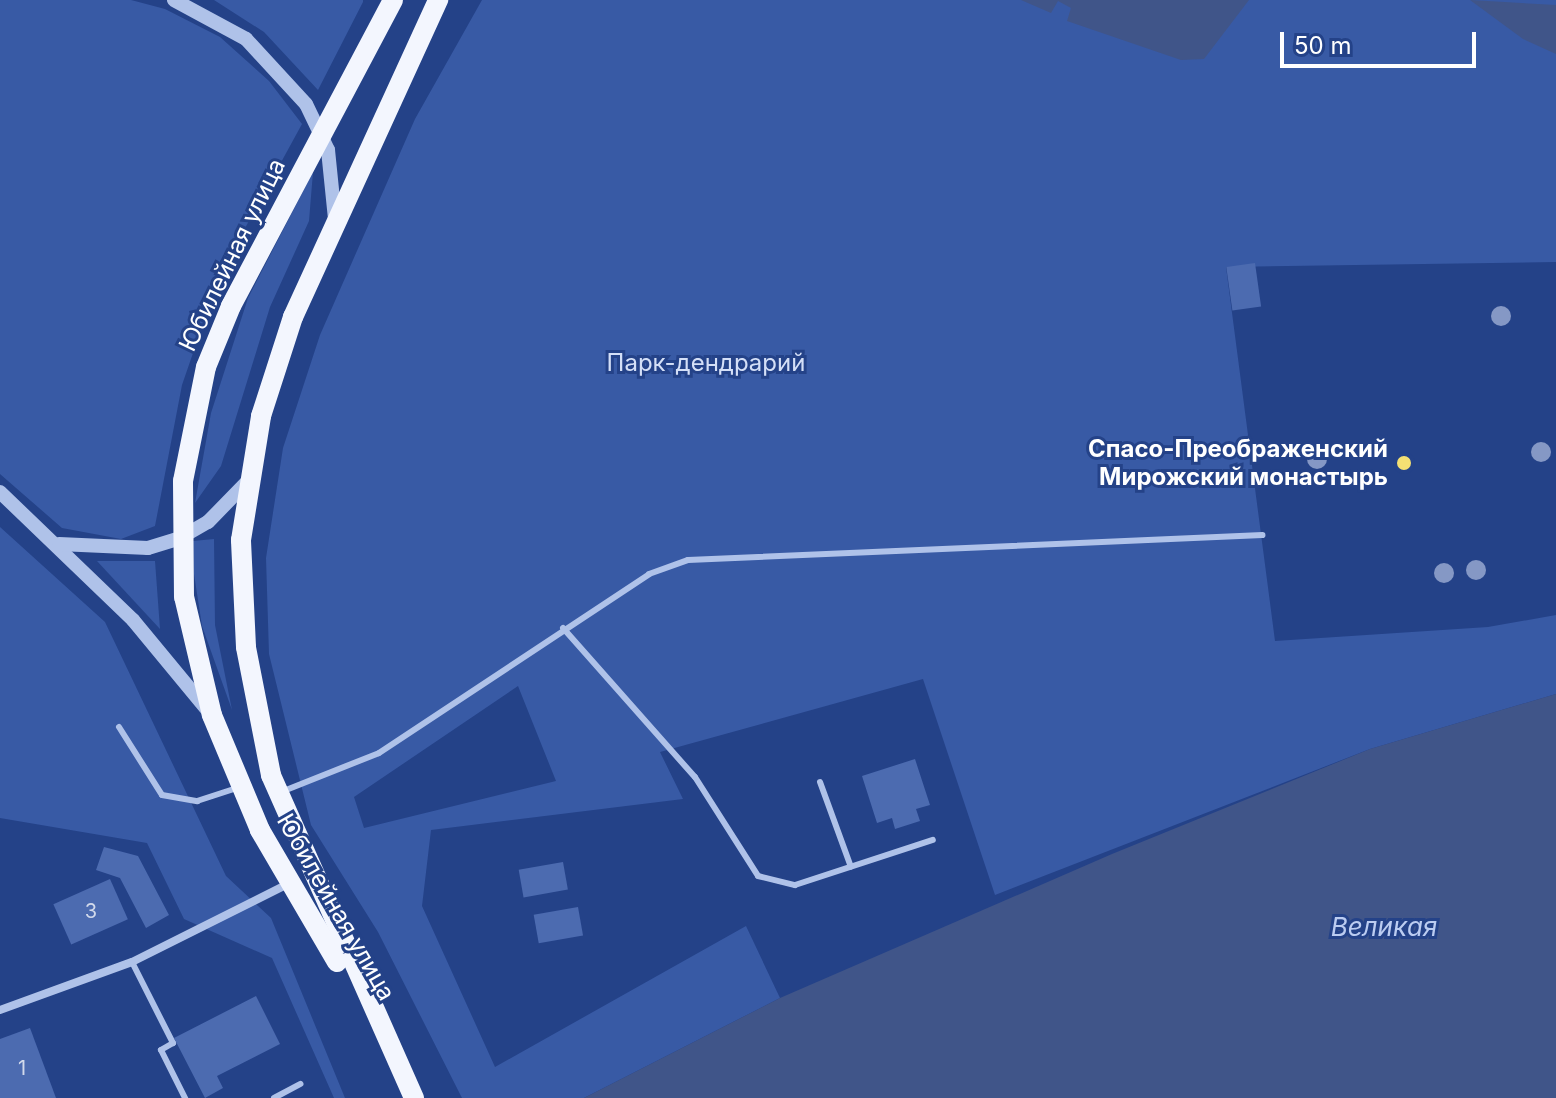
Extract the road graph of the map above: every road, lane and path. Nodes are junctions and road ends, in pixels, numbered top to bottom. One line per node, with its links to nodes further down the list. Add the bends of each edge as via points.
1 (174, 0): 4 (street, via 219,20 268,58)
2 (393, 0): 4 (main road, Юбилейная улица)
3 (438, 0): 5 (main road, Юбилейная улица)
4 (321, 131): 5 (street); 9 (main road, Юбилейная улица, via 206,367 188,431)
5 (335, 220): 6 (main road, Юбилейная улица, via 293,317)
6 (248, 481): 9 (street, via 208,522); 16 (main road, Юбилейная улица, via 246,647)
7 (0, 492): 10 (street)
8 (1262, 535): 11 (lane, via 688,560 649,574)
9 (180, 538): 10 (street, via 148,548); 12 (main road, Юбилейная улица, via 192,648)
10 (59, 544): 12 (street)
11 (563, 628): 16 (lane, via 379,753); 18 (lane, via 695,777 758,876 795,885)
12 (212, 715): 15 (main road, Юбилейная улица)
13 (119, 727): 15 (lane, via 162,795 197,801)
14 (820, 782): 18 (lane)
15 (240, 786): 19 (main road, Юбилейная улица)
16 (278, 793): 22 (main road, Юбилейная улица)
17 (933, 840): 18 (lane)
18 (851, 867)
19 (289, 884): 20 (street); 22 (main road, Юбилейная улица)
20 (132, 962): 21 (street); 24 (lane, via 173,1043 161,1050)
21 (0, 1010)
22 (380, 1033): 26 (main road, Юбилейная улица)
23 (300, 1084): 25 (lane)
24 (185, 1098)
25 (274, 1098)
26 (414, 1098)

